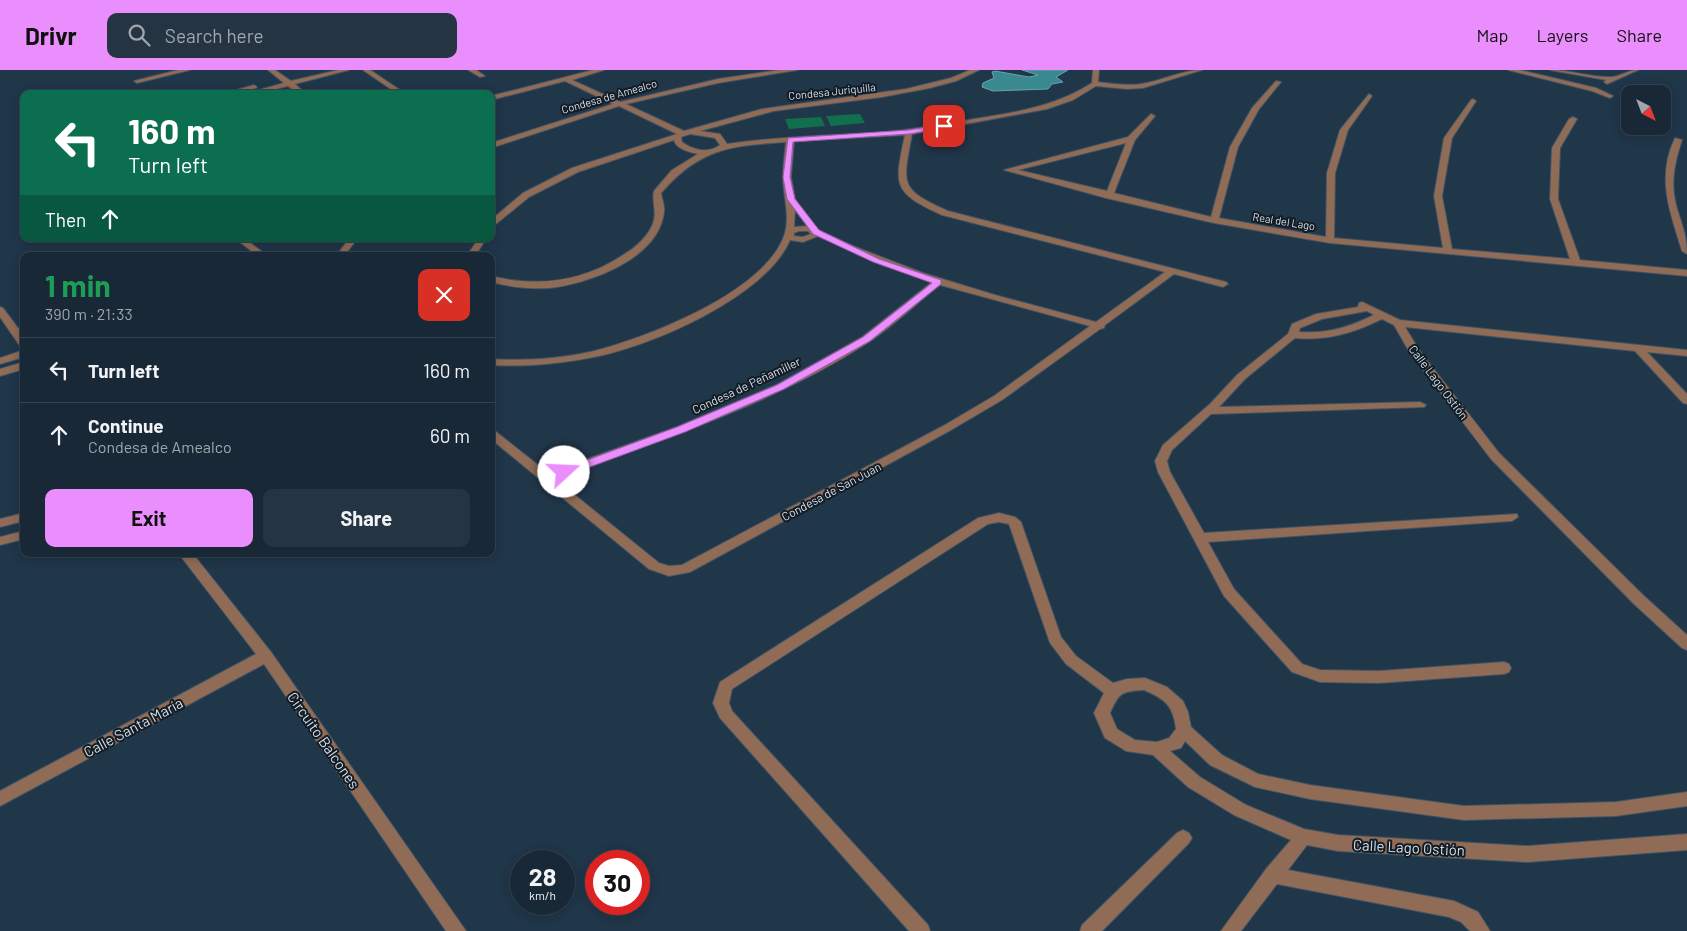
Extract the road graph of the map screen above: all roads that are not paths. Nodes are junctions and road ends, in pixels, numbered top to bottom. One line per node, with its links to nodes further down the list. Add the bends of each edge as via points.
1 (187, 70): 18 (street)
2 (271, 70): 19 (street)
3 (324, 70): 19 (street)
4 (346, 70): 19 (street)
5 (366, 70): 26 (street)
6 (471, 70): 15 (street)
7 (601, 70): 17 (street)
8 (795, 70): 31 (street, Condesa de Amealco, via 700,84)
9 (976, 70): 35 (street, Condesa Juriquilla, via 893,95 787,107 741,116)
10 (1096, 70): 21 (street)
11 (1198, 70): 21 (street, via 1143,86)
12 (1512, 70): 22 (street)
13 (1553, 70): 16 (street)
14 (1635, 70): 16 (street)
15 (482, 76)
16 (1614, 78): 22 (street)
17 (565, 79): 29 (street); 31 (street)
18 (137, 81)
19 (287, 82): 23 (street); 24 (street); 25 (street)
20 (1278, 82): 44 (street, via 1256,108 1234,147)
21 (1095, 84): 34 (street, via 1064,102 1032,111)
22 (1594, 89): 28 (street)
23 (246, 90)
24 (260, 90)
25 (298, 90)
26 (397, 90)
27 (1369, 96): 48 (street, via 1344,130 1331,173)
28 (1610, 96)
29 (495, 97)
30 (1473, 101): 51 (street, via 1448,138 1438,196)
31 (620, 105): 35 (street); 39 (street, Condesa de Amealco)
32 (1151, 116): 36 (street)
33 (1573, 119): 56 (street, via 1556,148 1554,199)
34 (909, 132): 37 (street); 57 (street, via 900,180 905,192 921,203 945,213)
35 (683, 134): 40 (street, Condesa Juriquilla, via 716,136 723,142); 41 (street, via 676,139 680,146); 45 (street, Condesa Juriquilla, via 575,170 526,196)
36 (1130, 139): 42 (street); 42 (street, Real del Lago, via 1008,170)
37 (790, 140): 40 (street); 43 (street, via 787,177)
38 (1678, 140): 52 (street, via 1668,167 1671,203)
39 (495, 145)
40 (723, 147): 41 (street)
41 (706, 152): 59 (street, via 675,172 657,193 660,213 652,235 638,250 613,266 550,285)
42 (1109, 196): 44 (street, Real del Lago)
43 (791, 199): 46 (street); 47 (street)
44 (1214, 220): 48 (street, Real del Lago)
45 (495, 222)
46 (788, 233): 47 (street, via 793,239); 55 (street)
47 (812, 235): 55 (street); 60 (street)
48 (1330, 240): 51 (street, Real del Lago)
49 (244, 242): 53 (street)
50 (351, 242): 54 (street)
51 (1448, 251): 56 (street, Real del Lago)
52 (1687, 251)
53 (258, 252)
54 (343, 252)
55 (780, 253): 72 (street, via 751,283 710,310 652,336 590,354 522,364)
56 (1576, 263): 58 (street, Real del Lago)
57 (1173, 271): 61 (street); 65 (street, Condesa de San Juan)
58 (1687, 273)
59 (495, 280)
60 (938, 282): 65 (street); 79 (street, Condesa de Peñamiller, via 866,339 780,387 681,429)
61 (1223, 284)
62 (0, 310): 67 (street)
63 (1382, 315): 64 (street); 66 (street, via 1341,334 1321,337); 66 (street, via 1365,306 1320,316 1296,326)
64 (1398, 323): 68 (street, Calle Lago Ostión); 87 (street, Calle Lago Ostión, via 1414,351 1495,456)
65 (1100, 326): 79 (street, Condesa de San Juan, via 998,398 947,428 685,569 669,571 654,566)
66 (1292, 335): 77 (street, via 1241,377)
67 (20, 338)
68 (1638, 348): 69 (street, Calle Lago Ostión); 75 (street)
69 (1687, 353)
70 (20, 354): 71 (street)
71 (0, 361)
72 (495, 362)
73 (20, 366): 74 (street)
74 (0, 373)
75 (1687, 401)
76 (1420, 405): 77 (street)
77 (1208, 411): 84 (street, via 1167,448 1161,461)
78 (495, 436): 79 (street, Condesa de San Juan)
79 (547, 478)
80 (1512, 517): 84 (street)
81 (20, 518): 82 (street)
82 (0, 524)
83 (20, 536): 85 (street)
84 (1199, 538): 89 (street, via 1229,592 1297,668 1320,676 1379,677)
85 (0, 541)
86 (188, 557): 88 (street, Circuito Balcones)
87 (1687, 644)
88 (266, 656): 93 (street, Calle Santa María); 99 (street, Circuito Balcones)
89 (1504, 668)
90 (1113, 690): 91 (street, via 1122,685 1145,684 1167,694 1182,711); 92 (street, via 1102,713 1111,733 1132,746); 100 (street, via 1072,660 1055,639 1014,522 1007,517 983,520 725,686 721,703 725,714)
91 (1184, 730): 92 (street, via 1175,743); 94 (street, via 1216,760 1255,780 1310,792 1464,813 1616,809)
92 (1157, 749): 95 (street, Calle Lago Ostión, via 1194,782 1240,810)
93 (0, 798)
94 (1687, 799)
95 (1303, 837): 97 (street, Calle Lago Ostión, via 1338,843 1528,854); 98 (street)
96 (1183, 838): 101 (street)
97 (1687, 842)
98 (1272, 875): 102 (street); 103 (street, via 1462,911 1473,918)
99 (457, 931)
100 (921, 931)
101 (1088, 931)
102 (1230, 931)
103 (1481, 931)

